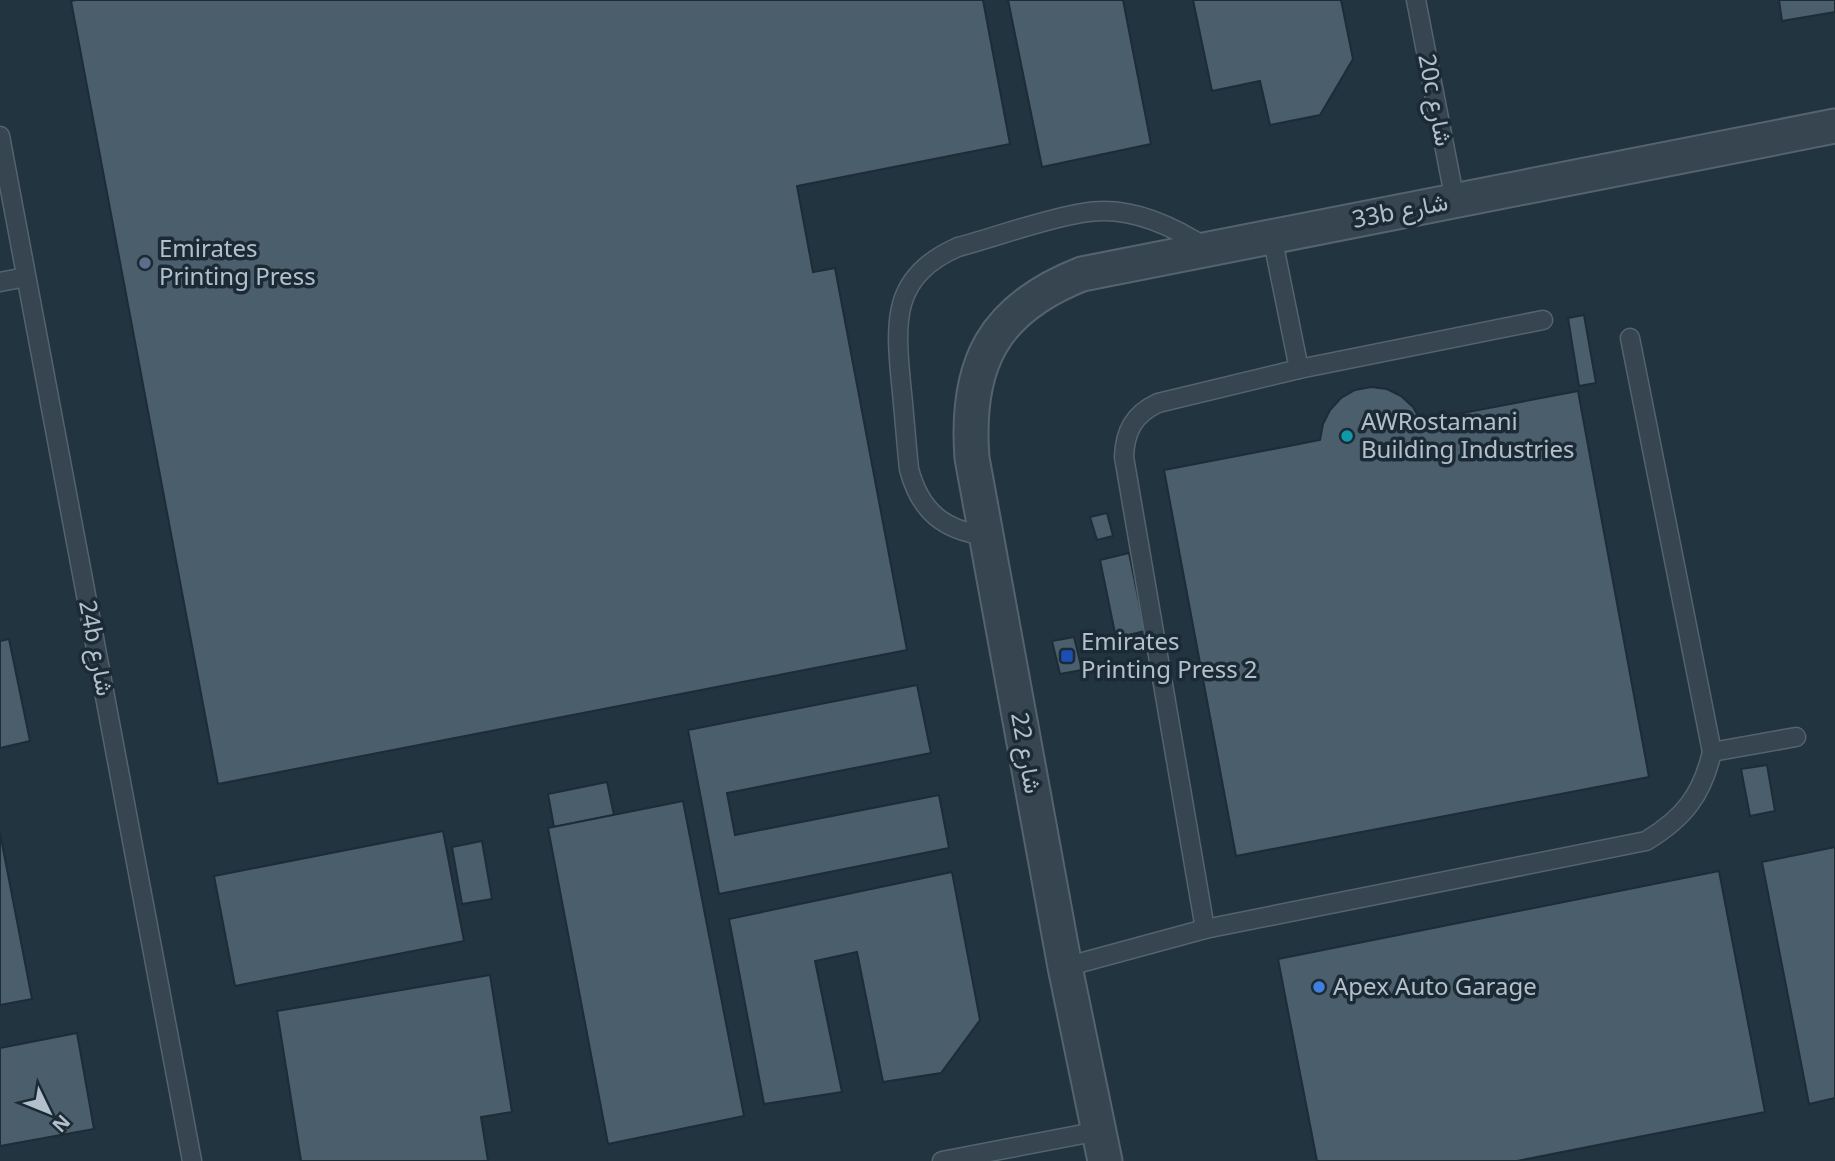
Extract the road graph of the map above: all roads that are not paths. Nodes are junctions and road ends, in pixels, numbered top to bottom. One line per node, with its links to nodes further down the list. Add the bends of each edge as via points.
1 (1416, 0): 4 (lane, 20c شارع)
2 (1835, 127): 4 (street, 33b شارع)
3 (0, 136): 7 (lane, 24b شارع)
4 (1455, 201): 5 (street, 33b شارع)
5 (1272, 236): 6 (street, 33b شارع); 12 (lane)
6 (1208, 249): 11 (street, 33b شارع, via 1082,274 1060,283 1020,309); 13 (lane, via 1163,223 1111,212 1084,212 958,247 932,261 911,282 897,326 913,486 932,514 948,526)
7 (26, 277): 8 (lane); 19 (lane, 24b شارع)
8 (0, 282)
9 (1543, 320): 12 (lane)
10 (1630, 338): 15 (lane)
11 (988, 345): 13 (street, شارع 22, via 976,382 970,429)
12 (1299, 369): 16 (lane, via 1158,403 1135,418 1125,443)
13 (986, 536): 17 (street, شارع 22)
14 (1796, 737): 15 (lane)
15 (1712, 752): 16 (lane, via 1698,794 1685,812 1646,841)
16 (1205, 929): 17 (lane)
17 (1065, 967): 18 (street, شارع 22)
18 (1102, 1146): 20 (lane)
19 (192, 1161)
20 (942, 1161)

